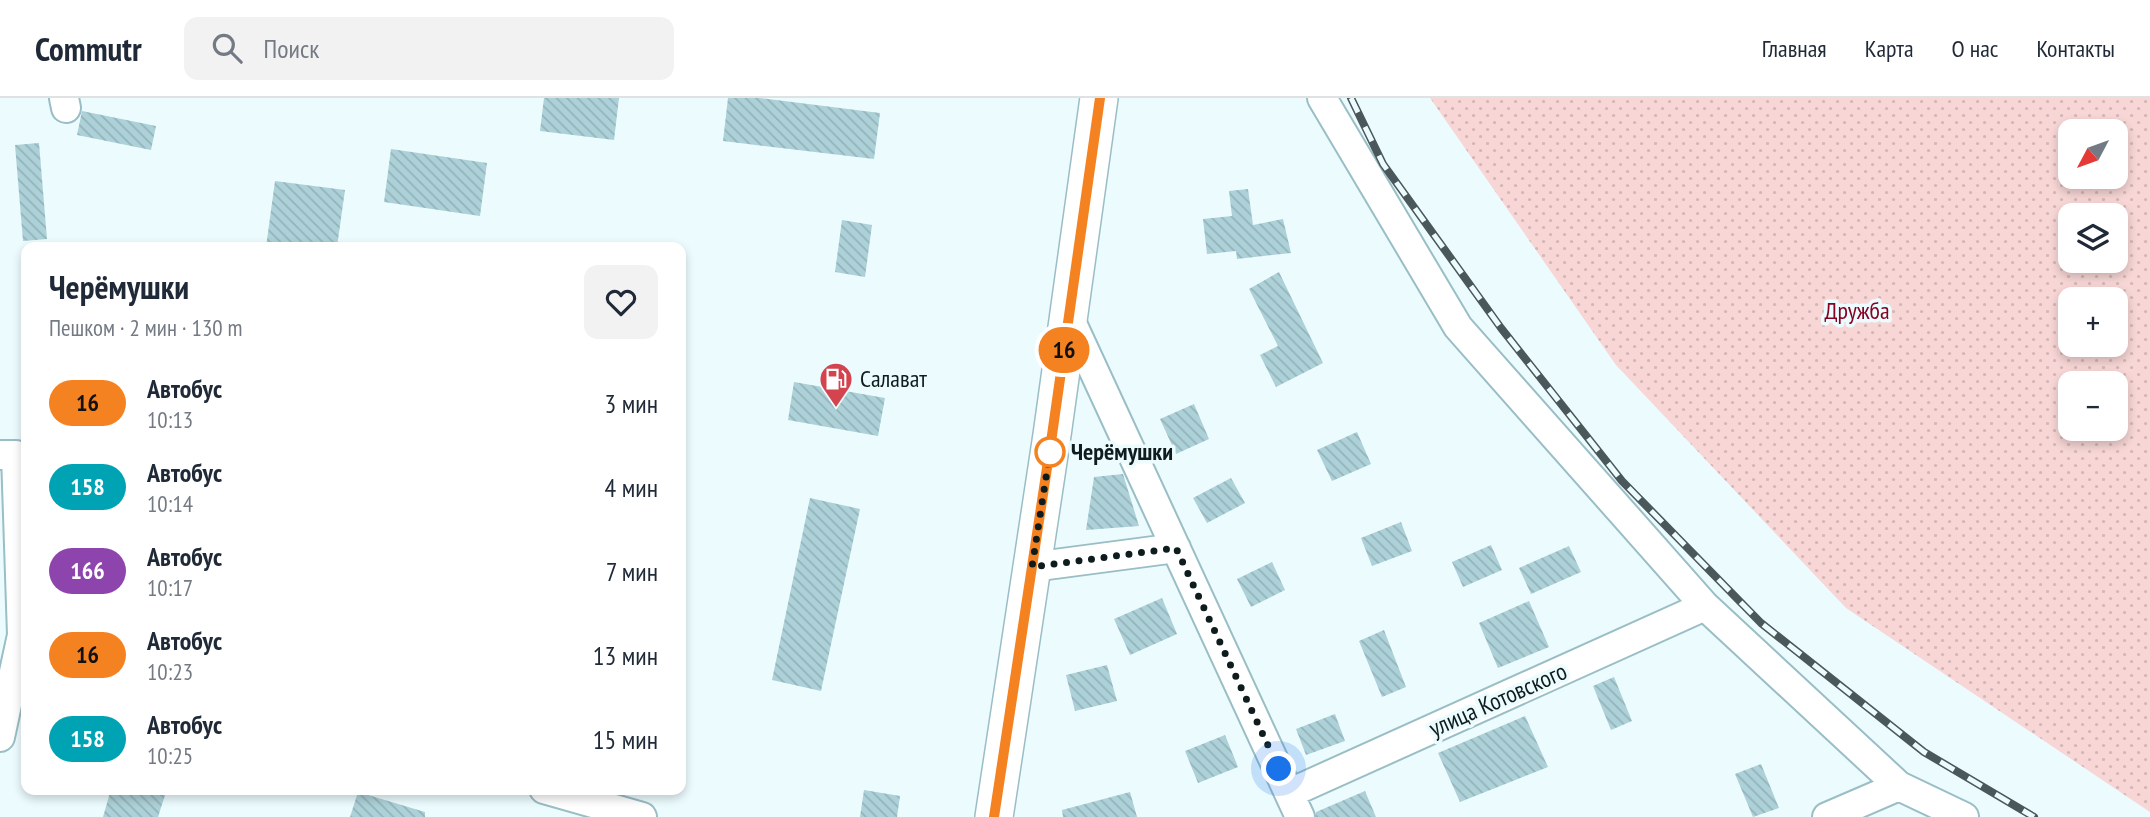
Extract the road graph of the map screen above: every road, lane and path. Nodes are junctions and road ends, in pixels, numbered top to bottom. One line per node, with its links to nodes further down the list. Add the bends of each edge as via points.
1 (1100, 98): 3 (main road)
2 (1322, 98): 7 (street, via 1458,327)
3 (1069, 317): 5 (street); 6 (main road)
4 (0, 455): 8 (street, via 16,455)
5 (1176, 548): 6 (street); 12 (street)
6 (1032, 567): 14 (main road)
7 (1705, 607): 10 (street); 12 (street, улица Котовского)
8 (16, 633): 9 (street)
9 (0, 737)
10 (1899, 786): 15 (street); 16 (street); 17 (street)
11 (565, 795): 13 (street)
12 (1295, 805)
13 (642, 817)
14 (994, 817)
15 (1827, 817)
16 (1910, 817)
17 (1964, 817)

